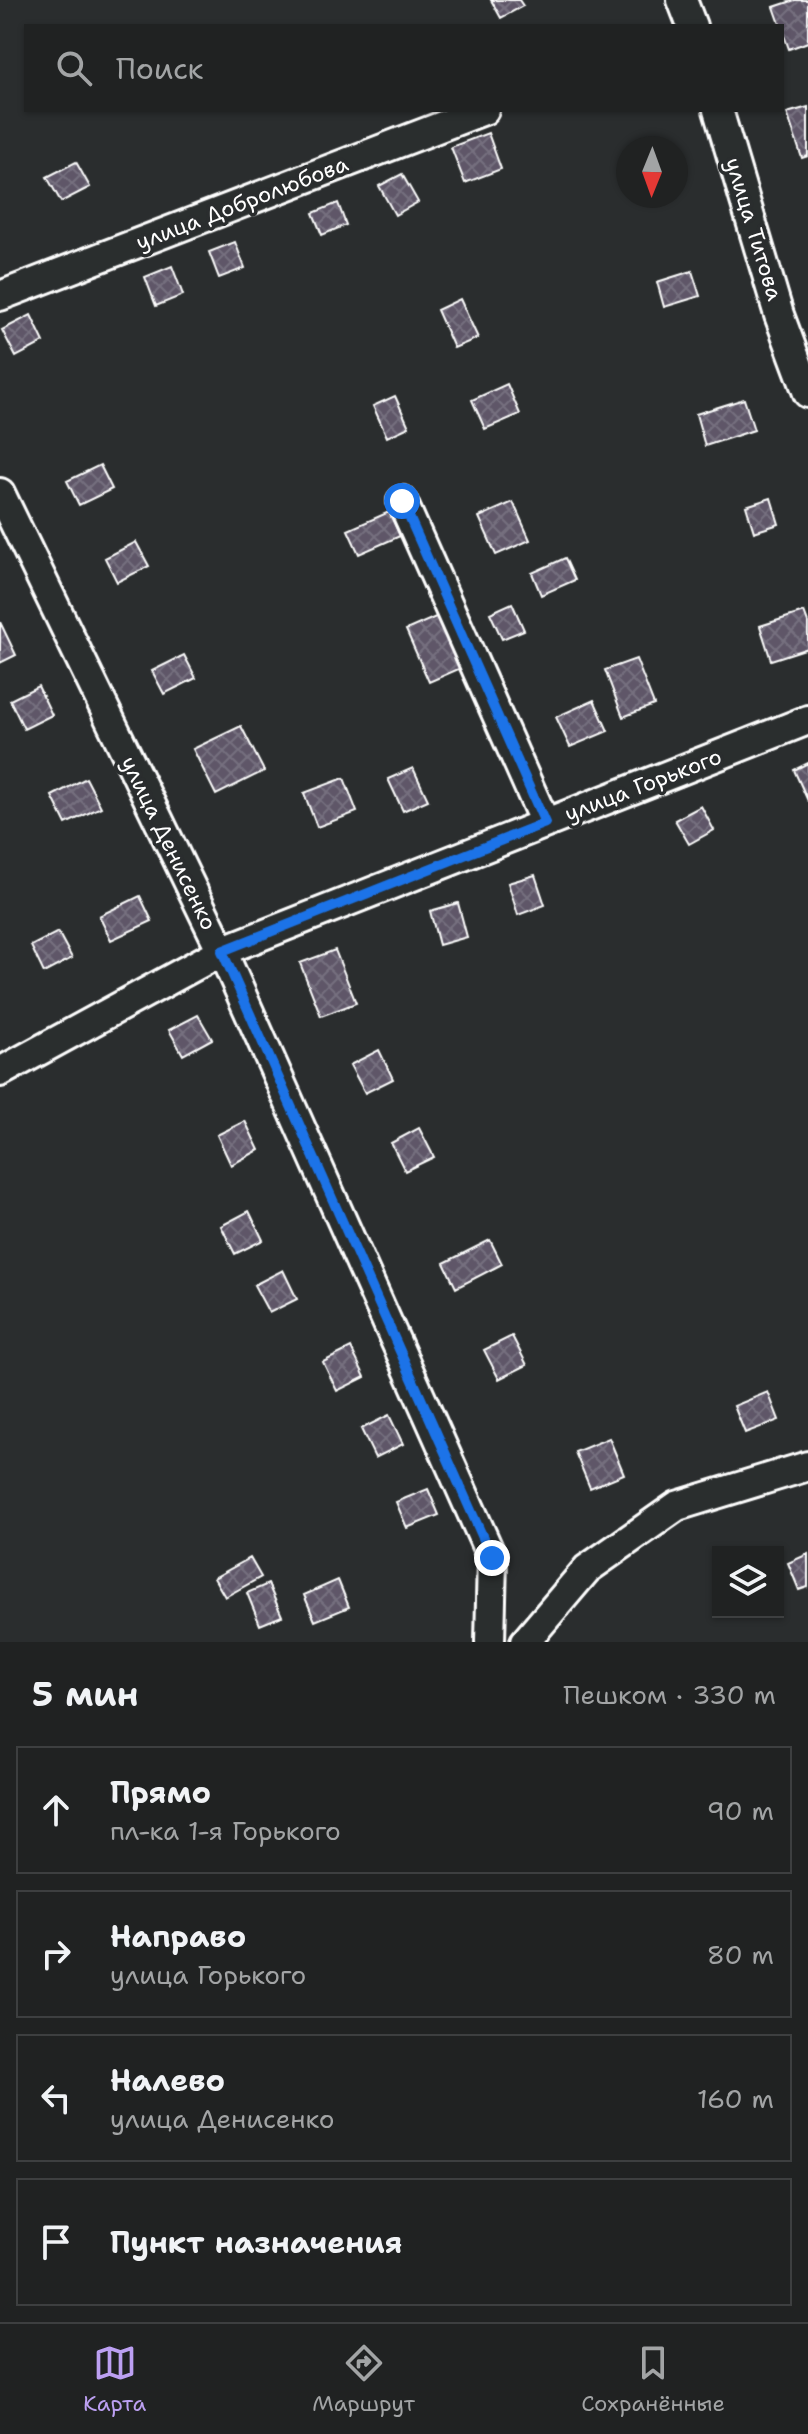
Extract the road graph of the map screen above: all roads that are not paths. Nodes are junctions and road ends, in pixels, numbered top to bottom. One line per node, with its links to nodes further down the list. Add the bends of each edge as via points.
1 (682, 0): 2 (street)
2 (691, 24)
3 (479, 112): 5 (street, улица Добролюбова)
4 (719, 112): 6 (street, улица Титова)
5 (0, 296)
6 (808, 393)
7 (0, 493): 11 (street, улица Денисенко)
8 (402, 501): 10 (street)
9 (808, 720): 10 (street, улица Горького)
10 (545, 823): 11 (street, улица Горького)
11 (222, 951): 12 (street, улица Горького); 14 (street, улица Денисенко, via 492,1558)
12 (0, 1072)
13 (808, 1466): 15 (street, via 677,1506 587,1569)
14 (490, 1642)
15 (525, 1642)

